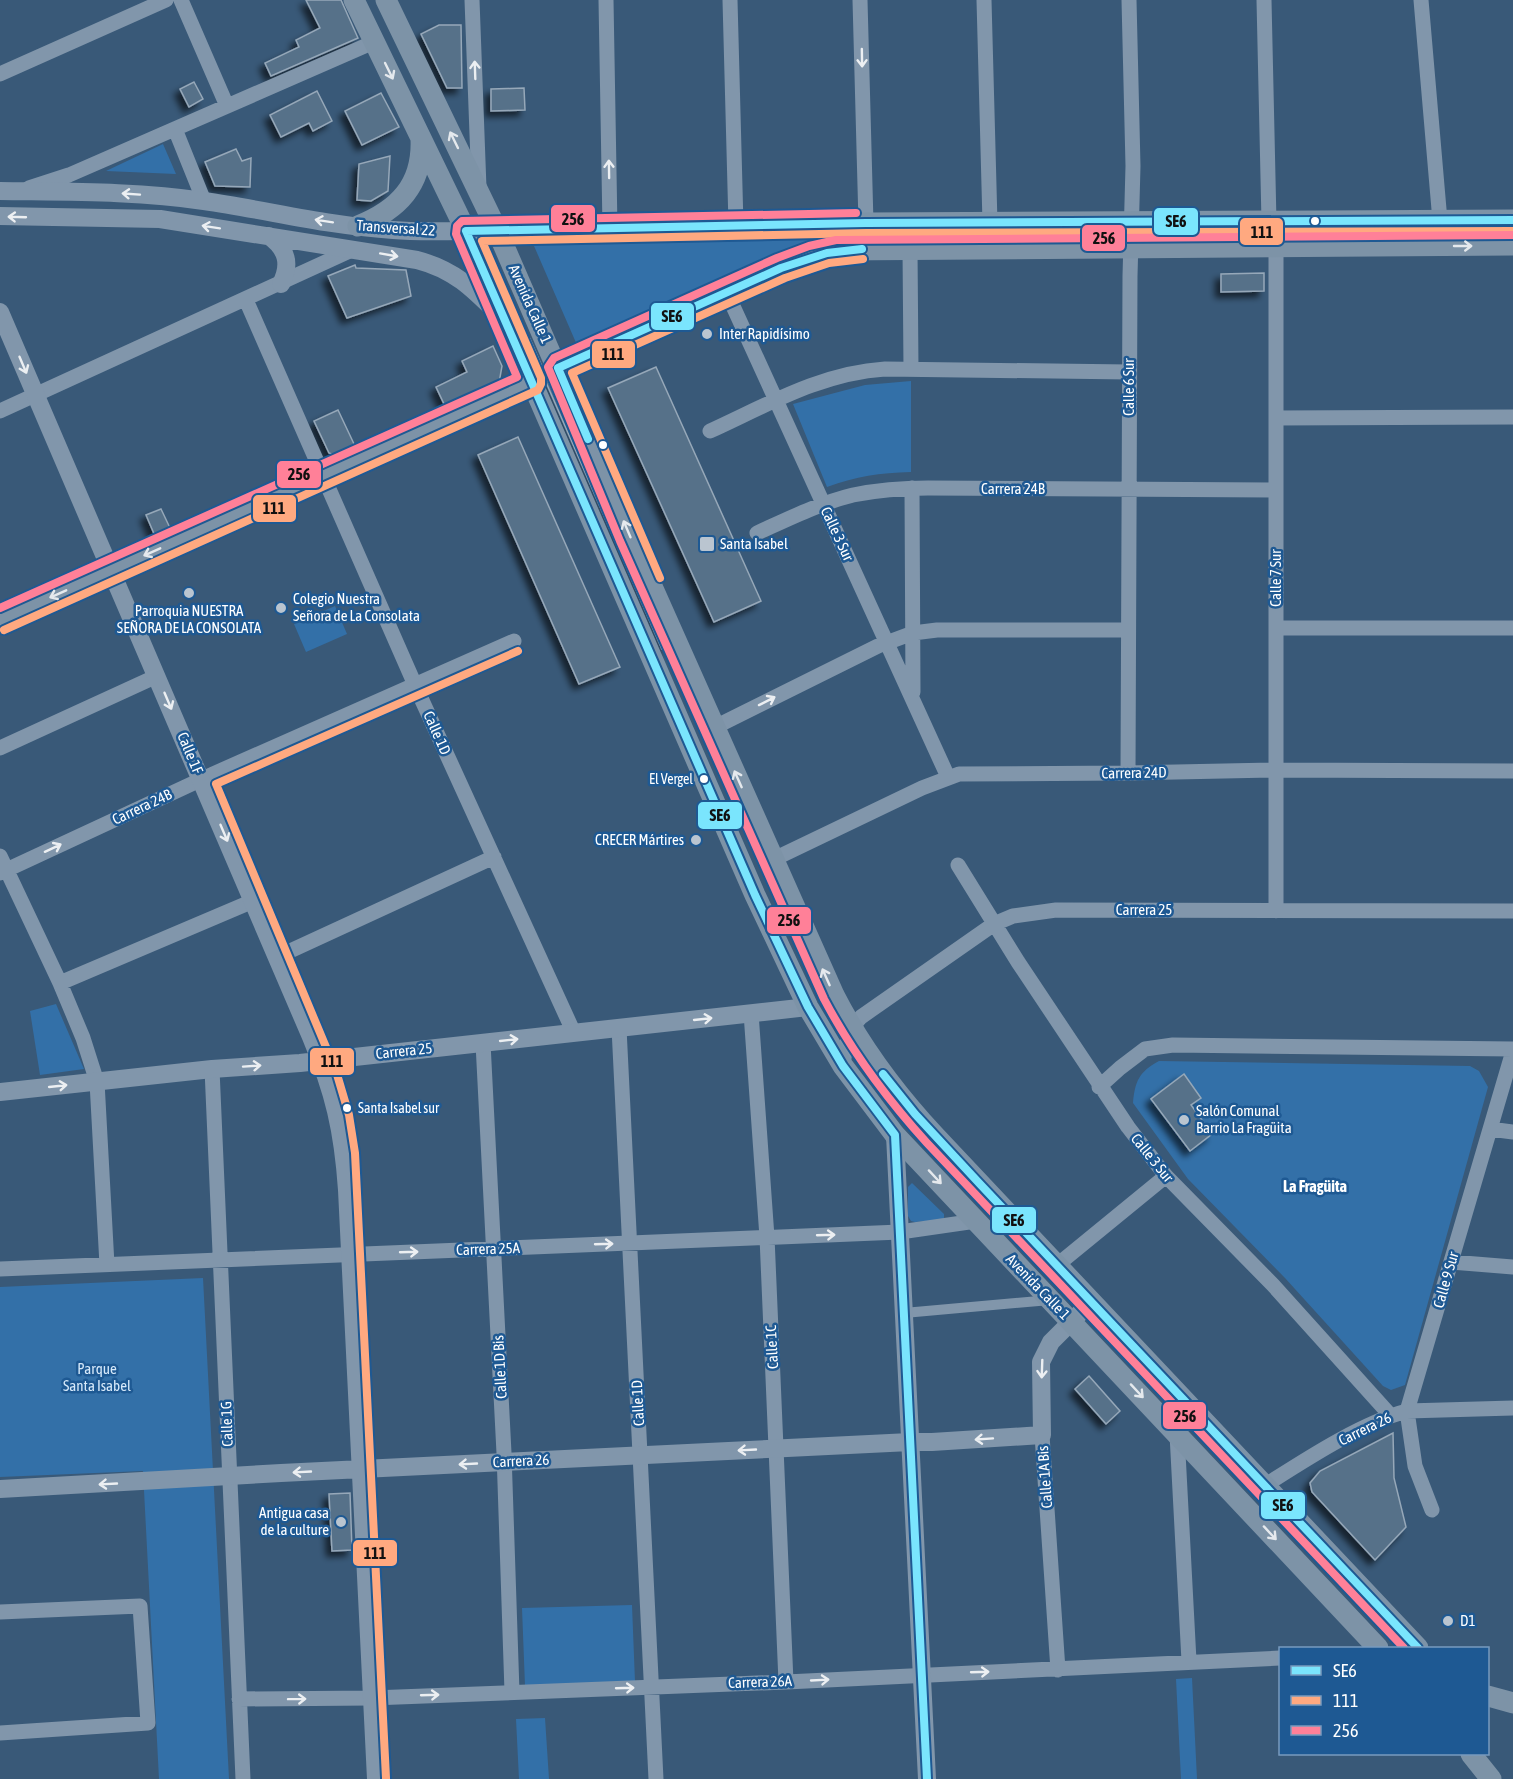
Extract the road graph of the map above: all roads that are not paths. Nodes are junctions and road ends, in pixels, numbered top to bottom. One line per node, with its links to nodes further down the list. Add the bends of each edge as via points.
1 (166, 0): 14 (street)
2 (181, 0): 15 (street)
3 (354, 0): 13 (main road, Avenida Calle 1)
4 (386, 0): 20 (main road, Avenida Calle 1, one-way to 4)
5 (472, 0): 20 (street, one-way to 5)
6 (606, 0): 32 (street, one-way to 6)
7 (730, 0): 30 (street)
8 (860, 0): 28 (street, one-way to 28)
9 (984, 0): 29 (street)
10 (1129, 0): 26 (street, Calle 6 Sur)
11 (1264, 0): 27 (street)
12 (1421, 0): 25 (street)
13 (374, 42): 15 (street); 17 (main road, Avenida Calle 1, one-way to 17)
14 (0, 74)
15 (227, 106): 16 (street)
16 (175, 129): 19 (street, via 69,175); 21 (street)
17 (420, 135): 31 (main road, via 419,167 405,195 383,215); 34 (main road, Avenida Calle 1)
18 (0, 191): 19 (street, Transversal 22)
19 (20, 191): 21 (street, Transversal 22, one-way to 19, via 118,193)
20 (479, 191): 33 (main road, Avenida Calle 1)
21 (204, 201): 22 (street, Transversal 22)
22 (269, 213): 31 (street, Transversal 22, one-way to 22); 35 (street)
23 (0, 216): 35 (street, Transversal 22, one-way to 23, via 160,219)
24 (1513, 220): 25 (main road, Transversal 22)
25 (1440, 221): 27 (main road, Transversal 22)
26 (1132, 222): 27 (main road, Transversal 22); 29 (main road, Transversal 22); 38 (street, Calle 6 Sur)
27 (1269, 222)
28 (866, 223): 29 (main road, Transversal 22); 30 (main road, Transversal 22)
29 (990, 223)
30 (736, 225): 32 (main road, Transversal 22)
31 (357, 226): 34 (street, Transversal 22)
32 (610, 228): 33 (main road, Transversal 22)
33 (497, 230): 34 (main road, Transversal 22); 46 (main road, Avenida Calle 1)
34 (466, 231): 45 (main road, Avenida Calle 1)
35 (269, 236): 39 (street, Transversal 22); 41 (street, via 283,249 287,260)
36 (1276, 246): 37 (main road, one-way to 37); 38 (main road); 54 (street, Calle 7 Sur)
37 (1513, 246)
38 (1131, 247): 40 (main road); 48 (street, Calle 6 Sur)
39 (354, 249): 41 (street); 45 (street, Transversal 22, one-way to 45, via 442,267 467,284)
40 (910, 249): 42 (main road, via 837,250); 47 (street)
41 (281, 284): 43 (street)
42 (726, 292): 46 (main road); 51 (street, Calle 3 Sur)
43 (246, 300): 50 (street); 56 (street, Calle 1D)
44 (0, 312): 50 (street, Calle 1F, one-way to 50)
45 (505, 322): 49 (main road, Avenida Calle 1)
46 (558, 368): 73 (main road, Avenida Calle 1, one-way to 46)
47 (911, 369): 48 (street); 51 (street, via 859,371 829,378)
48 (1129, 372): 58 (street, Calle 6 Sur)
49 (531, 382): 56 (main road); 90 (main road, Avenida Calle 1, via 755,895)
50 (36, 395): 52 (street); 62 (street, Calle 1F)
51 (776, 400): 55 (street); 60 (street, Calle 3 Sur)
52 (0, 411)
53 (1513, 417): 54 (street)
54 (1276, 418): 59 (street, Calle 7 Sur)
55 (710, 431)
56 (323, 475): 62 (main road, one-way to 62); 71 (street, Calle 1D)
57 (912, 488): 58 (street, Carrera 24B); 60 (street, Carrera 24B, via 853,495); 67 (street)
58 (1129, 489): 59 (street, Carrera 24B); 66 (street, Calle 6 Sur)
59 (1276, 490): 64 (street, Calle 7 Sur)
60 (824, 504): 61 (street, Carrera 24B); 69 (street, Calle 3 Sur)
61 (757, 533)
62 (112, 570): 63 (main road, one-way to 63); 70 (street, Calle 1F)
63 (0, 620)
64 (1276, 628): 65 (street); 75 (street, Calle 7 Sur)
65 (1513, 628)
66 (1128, 630): 67 (street); 77 (street, Calle 6 Sur)
67 (913, 633): 69 (street); 72 (street)
68 (514, 641): 71 (street, Carrera 24B)
69 (887, 642): 72 (street, Calle 3 Sur); 73 (street, one-way to 69)
70 (157, 676): 74 (street); 79 (street, Calle 1F, one-way to 79)
71 (415, 685): 79 (street, Carrera 24B); 80 (street, Calle 1D)
72 (913, 699): 78 (street, Calle 3 Sur)
73 (715, 727): 81 (main road, Avenida Calle 1, one-way to 73)
74 (0, 748)
75 (1276, 770): 76 (street, Carrera 24D); 77 (street, Carrera 24D); 85 (street, Calle 7 Sur)
76 (1513, 771)
77 (1128, 774): 78 (street, Carrera 24D, via 970,773)
78 (948, 777): 81 (street, Carrera 24D)
79 (202, 779): 82 (street, Carrera 24B, one-way to 79); 84 (street, Calle 1F, one-way to 84)
80 (494, 857): 88 (street); 94 (street, Calle 1D)
81 (774, 859): 93 (main road, Avenida Calle 1, one-way to 81)
82 (2, 866): 89 (street)
83 (958, 866): 87 (street, Calle 3 Sur)
84 (253, 901): 88 (street, Calle 1F); 89 (street)
85 (1276, 910): 86 (street, Carrera 25); 87 (street, Carrera 25, via 1056,910 1014,916)
86 (1513, 911)
87 (994, 924): 93 (street, Carrera 25, via 861,1017); 101 (street, Calle 3 Sur)
88 (277, 957): 97 (street, Calle 1F)
89 (60, 983): 100 (street)
90 (808, 1007): 91 (street, Carrera 25); 98 (main road, Avenida Calle 1)
91 (751, 1013): 92 (street, Carrera 25, one-way to 91); 109 (street, Calle 1C)
92 (619, 1028): 94 (street, Carrera 25); 110 (street, Calle 1D)
93 (852, 1029): 98 (street); 116 (main road, Avenida Calle 1, via 896,1092)
94 (574, 1033): 95 (street, Carrera 25, one-way to 94)
95 (483, 1043): 97 (street, Carrera 25); 111 (street, Calle 1D Bis)
96 (1513, 1050): 101 (street, via 1173,1045 1145,1049); 103 (street, Calle 9 Sur)
97 (321, 1060): 99 (street, Carrera 25, one-way to 97); 112 (street, Calle 1F, via 343,1144)
98 (843, 1066): 105 (main road, Avenida Calle 1)
99 (212, 1069): 100 (street, Carrera 25); 113 (street, Calle 1G)
100 (97, 1082): 102 (street, Carrera 25, one-way to 100); 115 (street)
101 (1100, 1087): 106 (street, Calle 3 Sur)
102 (0, 1092)
103 (1490, 1129): 104 (street); 114 (street, Calle 9 Sur)
104 (1513, 1132)
105 (895, 1135): 107 (main road, Avenida Calle 1, one-way to 107); 108 (street)
106 (1166, 1176): 116 (street); 125 (street, Calle 3 Sur, via 1273,1285)
107 (976, 1221): 108 (street, Carrera 25A); 119 (main road, Avenida Calle 1)
108 (900, 1232): 109 (street, Carrera 25A, one-way to 108); 121 (street)
109 (767, 1237): 110 (street, Carrera 25A); 129 (street, Calle 1C)
110 (630, 1243): 111 (street, Carrera 25A, one-way to 110); 130 (street, Calle 1D)
111 (494, 1249): 112 (street, Carrera 25A, one-way to 111); 131 (street, Calle 1D Bis)
112 (350, 1255): 113 (street, Carrera 25A); 132 (street, Calle 1F)
113 (220, 1260): 115 (street, Carrera 25A); 133 (street, Calle 1G)
114 (1451, 1262): 117 (street); 124 (street, Calle 9 Sur)
115 (107, 1265): 118 (street, Carrera 25A)
116 (1056, 1266): 120 (main road, Avenida Calle 1)
117 (1513, 1267)
118 (0, 1269)
119 (1050, 1300): 121 (street); 122 (main road, Avenida Calle 1)
120 (1091, 1302): 122 (street, Calle 1A Bis); 134 (main road, Avenida Calle 1)
121 (904, 1313): 128 (street)
122 (1071, 1321): 126 (main road, Avenida Calle 1, one-way to 126); 127 (street, Calle 1A Bis, one-way to 127, via 1051,1342 1041,1362)
123 (1513, 1408): 124 (street, Carrera 26)
124 (1407, 1411): 125 (street, Carrera 26); 136 (street, Calle 9 Sur, via 1415,1466)
125 (1391, 1416): 134 (street, Carrera 26, via 1329,1446)
126 (1177, 1434): 138 (main road, Avenida Calle 1, one-way to 138); 141 (street)
127 (1042, 1435): 128 (street, Carrera 26, one-way to 128); 142 (street, Calle 1A Bis)
128 (910, 1442): 129 (street, Carrera 26); 143 (street)
129 (777, 1449): 130 (street, Carrera 26, one-way to 130); 144 (street, Calle 1C)
130 (640, 1456): 131 (street, Carrera 26); 145 (street, Calle 1D)
131 (504, 1462): 132 (street, Carrera 26, one-way to 132); 146 (street, Calle 1D Bis)
132 (361, 1469): 133 (street, Carrera 26, one-way to 133); 148 (street, Calle 1F)
133 (229, 1476): 135 (street, Carrera 26, one-way to 135); 149 (street, Calle 1G)
134 (1264, 1486): 139 (main road, Avenida Calle 1)
135 (0, 1489)
136 (1432, 1510)
137 (0, 1612): 151 (street, via 140,1606 148,1723)
138 (1377, 1647)
139 (1417, 1647)
140 (1279, 1658): 141 (street, Carrera 26A)
141 (1189, 1661): 142 (street, Carrera 26A)
142 (1058, 1670): 143 (street, Carrera 26A, one-way to 142)
143 (922, 1674): 144 (street, Carrera 26A, one-way to 143); 156 (street)
144 (786, 1682): 145 (street, Carrera 26A)
145 (651, 1687): 146 (street, Carrera 26A, one-way to 145); 155 (street, Calle 1D)
146 (512, 1692): 148 (street, Carrera 26A, one-way to 146)
147 (1489, 1696): 150 (main road)
148 (372, 1698): 149 (street, Carrera 26A, one-way to 148); 154 (street, Calle 1F)
149 (239, 1700): 153 (street, Calle 1G)
150 (1513, 1703)
151 (0, 1733)
152 (1472, 1755): 157 (main road)
153 (243, 1779)
154 (376, 1779)
155 (656, 1779)
156 (927, 1779)
157 (1491, 1779)

